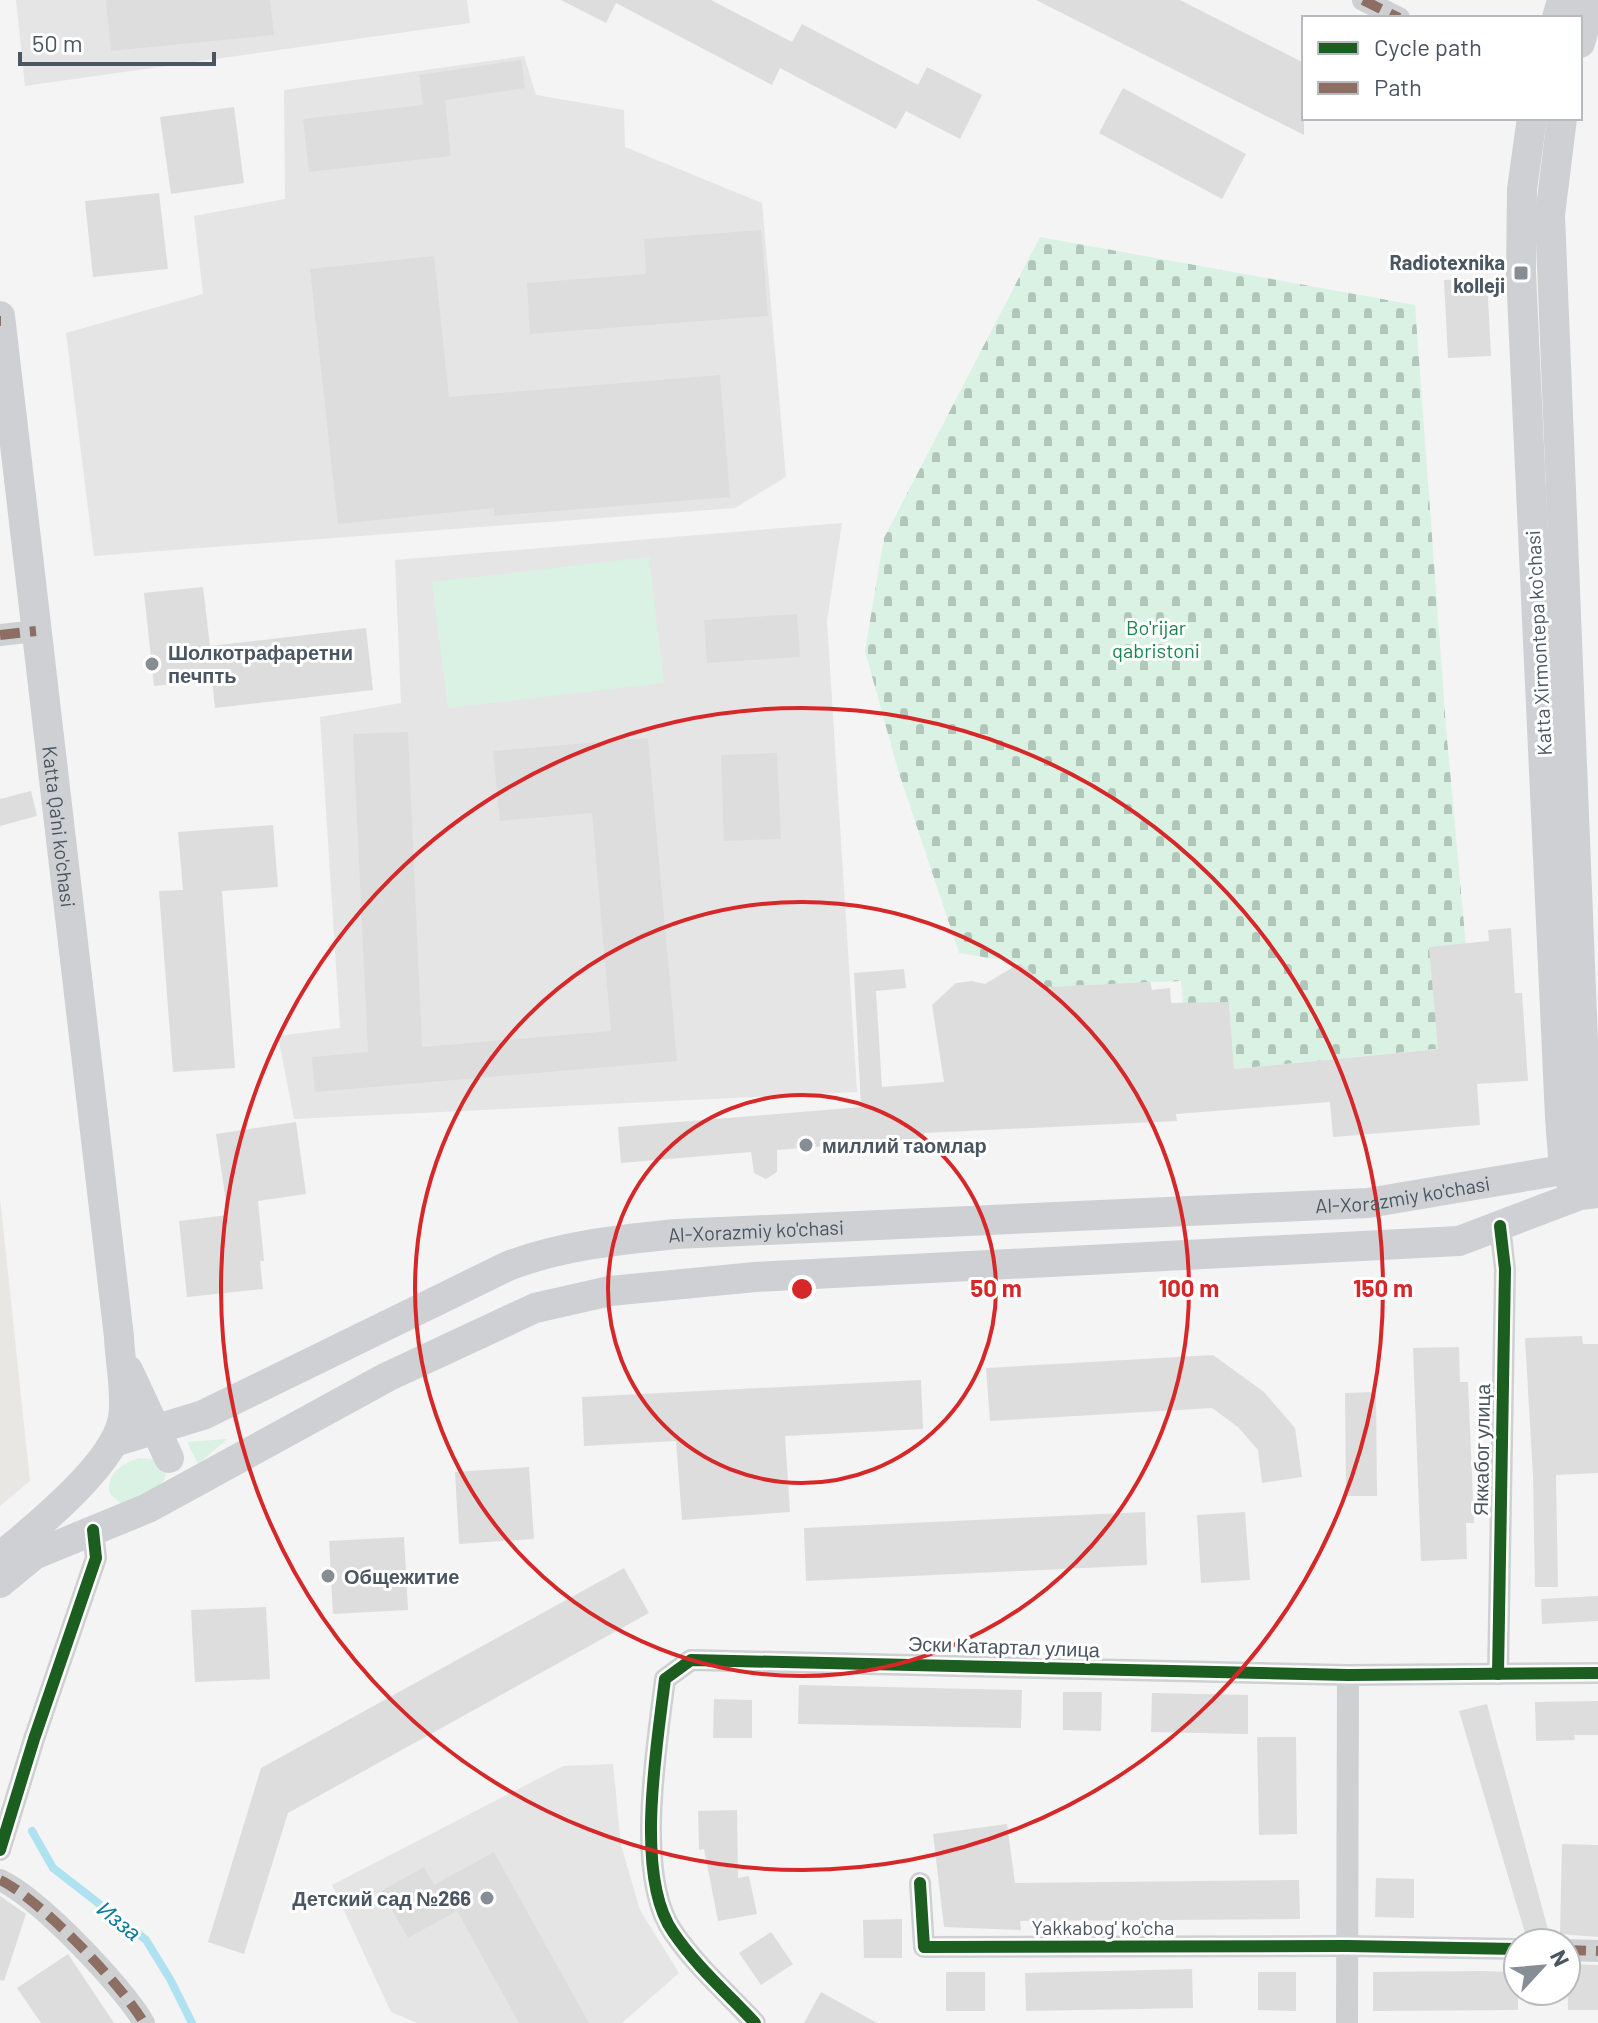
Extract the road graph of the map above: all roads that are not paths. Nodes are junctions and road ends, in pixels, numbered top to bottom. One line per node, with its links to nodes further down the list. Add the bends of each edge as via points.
1 (1363, 0): 3 (street)
2 (1592, 0): 4 (main road)
3 (1395, 16)
4 (1582, 36)
5 (1532, 120): 10 (main road, Katta Xirmontepa koʻchasi, via 1522,189 1521,273)
6 (1562, 120): 10 (main road, Katta Xirmontepa koʻchasi, via 1550,215)
7 (0, 319): 8 (main road, Katta Qa'ni ko'chasi)
8 (36, 631): 9 (street); 12 (main road, Katta Qa'ni ko'chasi)
9 (0, 635)
10 (1585, 1177): 11 (main road); 14 (main road, Al-Xorazmiy ko'chasi, via 1368,1203 676,1234 587,1243 508,1266)
11 (1500, 1226): 17 (main road, via 1459,1241 755,1277 588,1294 535,1308 432,1355); 23 (street, Яккабог улица, via 1505,1269)
12 (119, 1337): 13 (main road); 15 (main road, via 123,1416)
13 (131, 1378): 14 (main road, via 166,1405); 15 (main road)
14 (203, 1415): 15 (main road, Al-Xorazmiy ko'chasi)
15 (132, 1436): 16 (main road); 17 (main road, via 169,1458 173,1483)
16 (94, 1468): 18 (main road, via 93,1483 101,1501 115,1513); 20 (main road)
17 (164, 1500): 18 (main road)
18 (130, 1516): 19 (main road)
19 (93, 1530): 21 (main road, via 34,1555); 25 (street, via 96,1558)
20 (0, 1557)
21 (0, 1583)
22 (1598, 1673): 23 (street, Эски Катартал улица)
23 (1498, 1674): 24 (street, Эски Катартал улица)
24 (1348, 1675): 28 (street); 31 (street, Эски Катартал улица, via 691,1660 665,1679 652,1803 656,1894 671,1931)
25 (0, 1850)
26 (0, 1880): 30 (street, via 17,1888 96,1963)
27 (920, 1883): 28 (street, Yakkabog' ko'cha, via 924,1947)
28 (1347, 1946): 29 (street); 32 (street)
29 (1502, 1949)
30 (144, 2023)
31 (755, 2023)
32 (1347, 2023)

